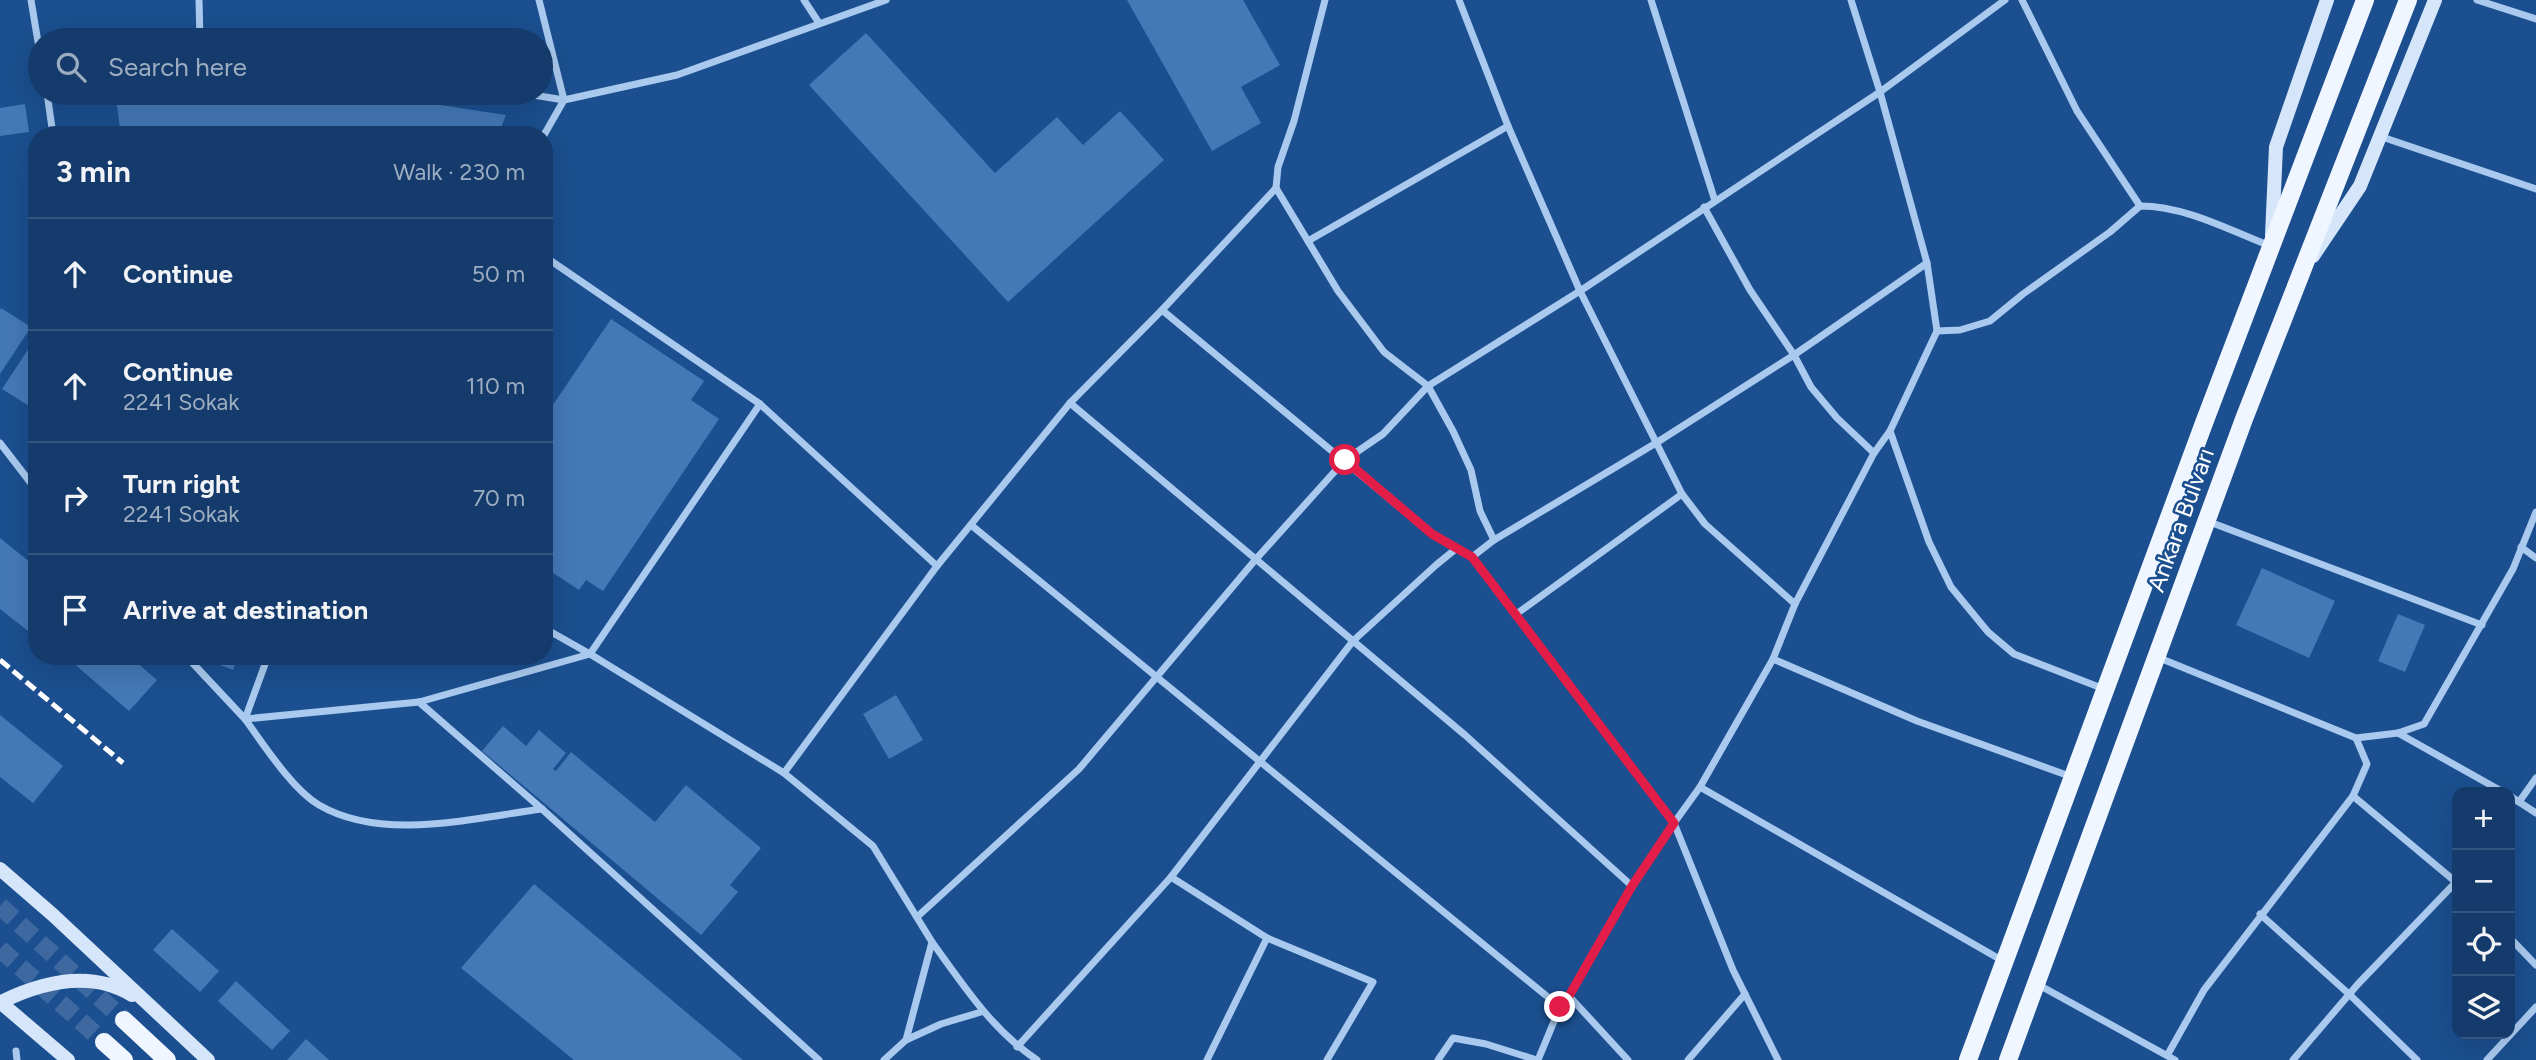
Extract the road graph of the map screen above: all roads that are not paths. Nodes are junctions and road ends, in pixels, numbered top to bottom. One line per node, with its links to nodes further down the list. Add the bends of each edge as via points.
1 (31, 0): 19 (street)
2 (199, 0): 20 (street)
3 (538, 0): 21 (street)
4 (804, 0): 18 (street)
5 (886, 0): 18 (street)
6 (1325, 0): 31 (street)
7 (1459, 0): 29 (street)
8 (1651, 0): 33 (street)
9 (1851, 0): 23 (street)
10 (2006, 0): 23 (street)
11 (2022, 0): 34 (street, via 2077,111)
12 (2327, 0): 37 (main road, via 2276,147)
13 (2365, 0): 37 (main road, Ankara Bulvarı)
14 (2408, 0): 40 (main road, Ankara Bulvarı)
15 (2435, 0): 30 (main road)
16 (2477, 0): 17 (street)
17 (2536, 19)
18 (819, 23): 25 (street, via 677,75)
19 (36, 28)
20 (200, 28)
21 (545, 28)
22 (553, 58): 25 (street)
23 (1880, 92): 33 (street); 39 (street)
24 (553, 98): 25 (street)
25 (564, 100): 28 (street)
26 (49, 105): 27 (street)
27 (52, 126)
28 (549, 126)
29 (1508, 126): 36 (street); 41 (street)
30 (2379, 136): 32 (street); 40 (main road, via 2360,186)
31 (1276, 188): 36 (street); 42 (street)
32 (2536, 189)
33 (1715, 201): 35 (street)
34 (2140, 206): 37 (street, via 2185,213); 43 (street, via 1990,321)
35 (1704, 208): 41 (street); 44 (street, via 1750,290)
36 (1308, 241): 45 (street, via 1384,352)
37 (2272, 246): 78 (main road, Ankara Bulvarı)
38 (553, 262): 47 (street)
39 (1927, 263): 43 (street); 44 (street)
40 (2305, 268): 56 (main road, Ankara Bulvarı)
41 (1580, 291): 45 (street); 50 (street)
42 (1162, 310): 46 (street); 52 (street)
43 (1937, 331): 48 (street)
44 (1794, 355): 50 (street); 51 (street, via 1811,387)
45 (1428, 386): 52 (street, via 1383,434); 58 (street, via 1471,470 1480,510)
46 (1070, 402): 57 (street); 63 (street)
47 (760, 404): 64 (street); 70 (street)
48 (1890, 431): 51 (street); 78 (street, via 1929,542 1951,587 1988,632 2014,654)
49 (0, 443): 53 (street)
50 (1656, 443): 54 (street); 58 (street)
51 (1874, 453): 65 (street)
52 (1345, 460): 60 (street, via 1432,534); 63 (street)
53 (28, 479)
54 (1682, 494): 65 (street, via 1705,524); 66 (street)
55 (2536, 512): 59 (street)
56 (2207, 521): 67 (street); 71 (main road, Ankara Bulvarı)
57 (971, 525): 64 (street); 77 (street)
58 (1494, 540): 61 (street)
59 (2521, 547): 62 (street); 67 (street)
60 (1457, 548): 61 (street); 69 (street)
61 (1472, 557): 66 (street)
62 (2536, 558)
63 (1256, 559): 69 (street); 77 (street)
64 (937, 566): 84 (street)
65 (1795, 604): 72 (street)
66 (1515, 615): 94 (street)
67 (2482, 625): 81 (street, via 2424,724)
68 (553, 633): 70 (street)
69 (1353, 641): 83 (street); 98 (street)
70 (590, 654): 73 (street); 84 (street)
71 (2156, 657): 82 (street); 107 (main road, Ankara Bulvarı)
72 (1773, 659): 85 (street, via 1917,721); 87 (street)
73 (553, 664)
74 (195, 665): 80 (street)
75 (265, 665): 80 (street)
76 (551, 665): 79 (street)
77 (1158, 678): 83 (street); 101 (street, via 1079,769)
78 (2105, 690): 85 (main road, Ankara Bulvarı)
79 (419, 702): 80 (street); 92 (street)
80 (246, 719): 92 (street, via 281,769 318,804 362,823 424,824)
81 (2398, 733): 82 (street); 88 (street)
82 (2356, 738): 89 (street, via 2367,764)
83 (1261, 760): 96 (street); 113 (street)
84 (784, 773): 101 (street, via 873,846)
85 (2073, 778): 105 (main road, Ankara Bulvarı)
86 (2536, 778): 91 (street)
87 (1700, 787): 94 (street); 105 (street)
88 (2494, 787)
89 (2353, 796): 97 (street); 100 (street)
90 (2515, 799): 91 (street)
91 (2519, 802): 93 (street)
92 (542, 809): 125 (street)
93 (2536, 813)
94 (1674, 823): 98 (street); 108 (street)
95 (0, 869): 112 (main road)
96 (1171, 877): 102 (street); 119 (street)
97 (2452, 878)
98 (1632, 886): 110 (street)
99 (2452, 887): 109 (street)
100 (2260, 914): 109 (street); 120 (street, via 2204,990)
101 (916, 917): 103 (street)
102 (1267, 938): 128 (street); 129 (street, via 1373,982)
103 (932, 943): 115 (street); 117 (street)
104 (2515, 943): 106 (street)
105 (2004, 962): 135 (main road, Ankara Bulvarı)
106 (2536, 965)
107 (2036, 984): 120 (street); 136 (main road, Ankara Bulvarı)
108 (1745, 994): 133 (street); 134 (street)
109 (2350, 995): 137 (street); 138 (street)
110 (1569, 996): 113 (street); 132 (street)
111 (0, 1002): 112 (main road, via 46,984 92,980 123,989); 121 (main road)
112 (152, 1006): 124 (main road)
113 (1560, 1007): 131 (street)
114 (2536, 1007): 139 (street)
115 (981, 1012): 117 (street); 119 (street)
116 (124, 1020): 123 (main road)
117 (906, 1040): 126 (street)
118 (104, 1042): 122 (main road)
119 (1017, 1046): 127 (street)
120 (2172, 1057)
121 (68, 1060)
122 (124, 1060)
123 (167, 1060)
124 (208, 1060)
125 (819, 1060)
126 (884, 1060)
127 (1037, 1060)
128 (1207, 1060)
129 (1327, 1060)
130 (1438, 1060): 131 (street, via 1453,1038)
131 (1537, 1060)
132 (1628, 1060)
133 (1688, 1060)
134 (1778, 1060)
135 (1968, 1060)
136 (2008, 1060)
137 (2293, 1060)
138 (2417, 1060)
139 (2487, 1060)

